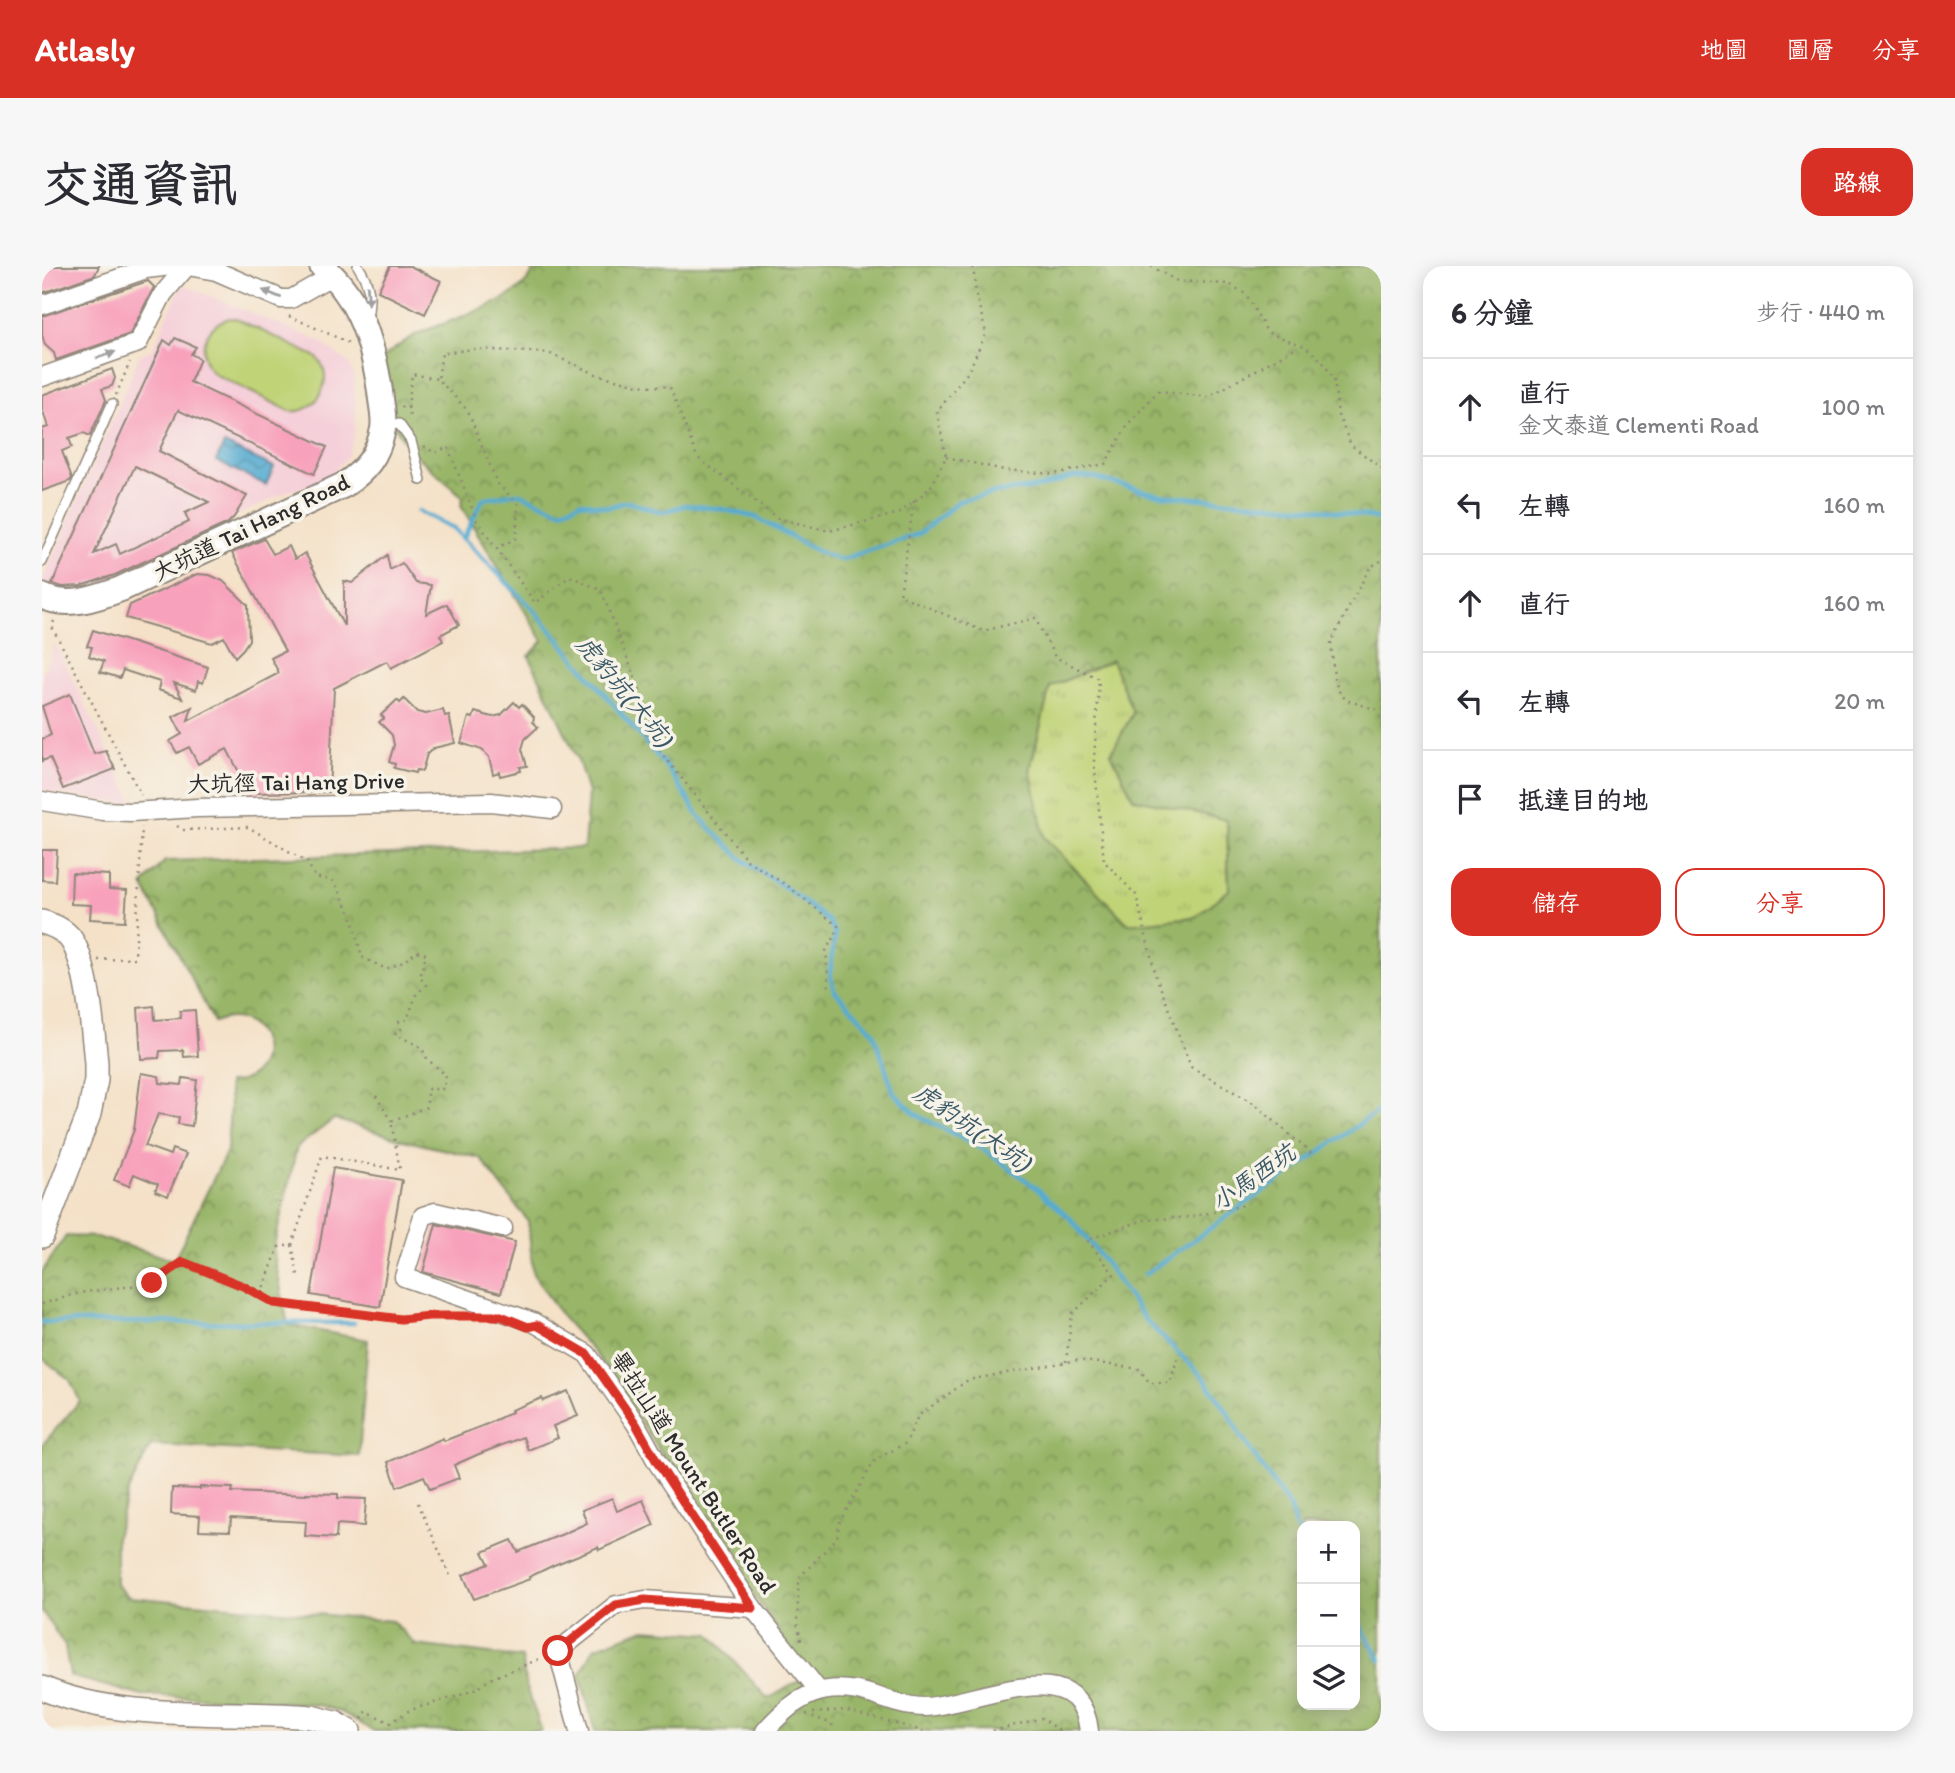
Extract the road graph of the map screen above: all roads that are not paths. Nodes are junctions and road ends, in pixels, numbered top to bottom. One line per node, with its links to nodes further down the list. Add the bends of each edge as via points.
1 (171, 266): 5 (street, via 146,269)
2 (188, 266): 4 (street, one-way to 2, via 291,299 281,299 216,271); 7 (street, one-way to 2, via 138,343 163,294)
3 (358, 266): 6 (lane, one-way to 6, via 371,296)
4 (327, 270): 6 (main road, 大坑道 Tai Hang Road, via 347,292)
5 (42, 305)
6 (366, 326): 9 (main road, 大坑道 Tai Hang Road)
7 (42, 377)
8 (112, 404): 11 (lane)
9 (388, 416): 10 (lane, via 411,441); 12 (main road, 大坑道 Tai Hang Road, via 368,466 344,485 97,598 74,602)
10 (421, 480)
11 (42, 562)
12 (42, 596)
13 (42, 800): 14 (street, 大坑徑 Tai Hang Drive, via 131,812 492,802)
14 (552, 809)
15 (42, 922): 17 (street, via 66,934 79,956 96,1063 89,1115)
16 (503, 1228): 18 (street, 畢拉山道 Mount Butler Road, via 435,1212 423,1216 404,1278 533,1322 587,1354)
17 (44, 1230)
18 (753, 1608): 19 (street, 畢拉山道 Mount Butler Road); 22 (street, via 645,1600 616,1605 558,1651)
19 (814, 1684): 23 (street); 24 (street, via 924,1707 1047,1686 1066,1691 1078,1701)
20 (42, 1688): 21 (street, via 143,1717 311,1717)
21 (356, 1725)
22 (579, 1731)
23 (765, 1731)
24 (1089, 1731)

